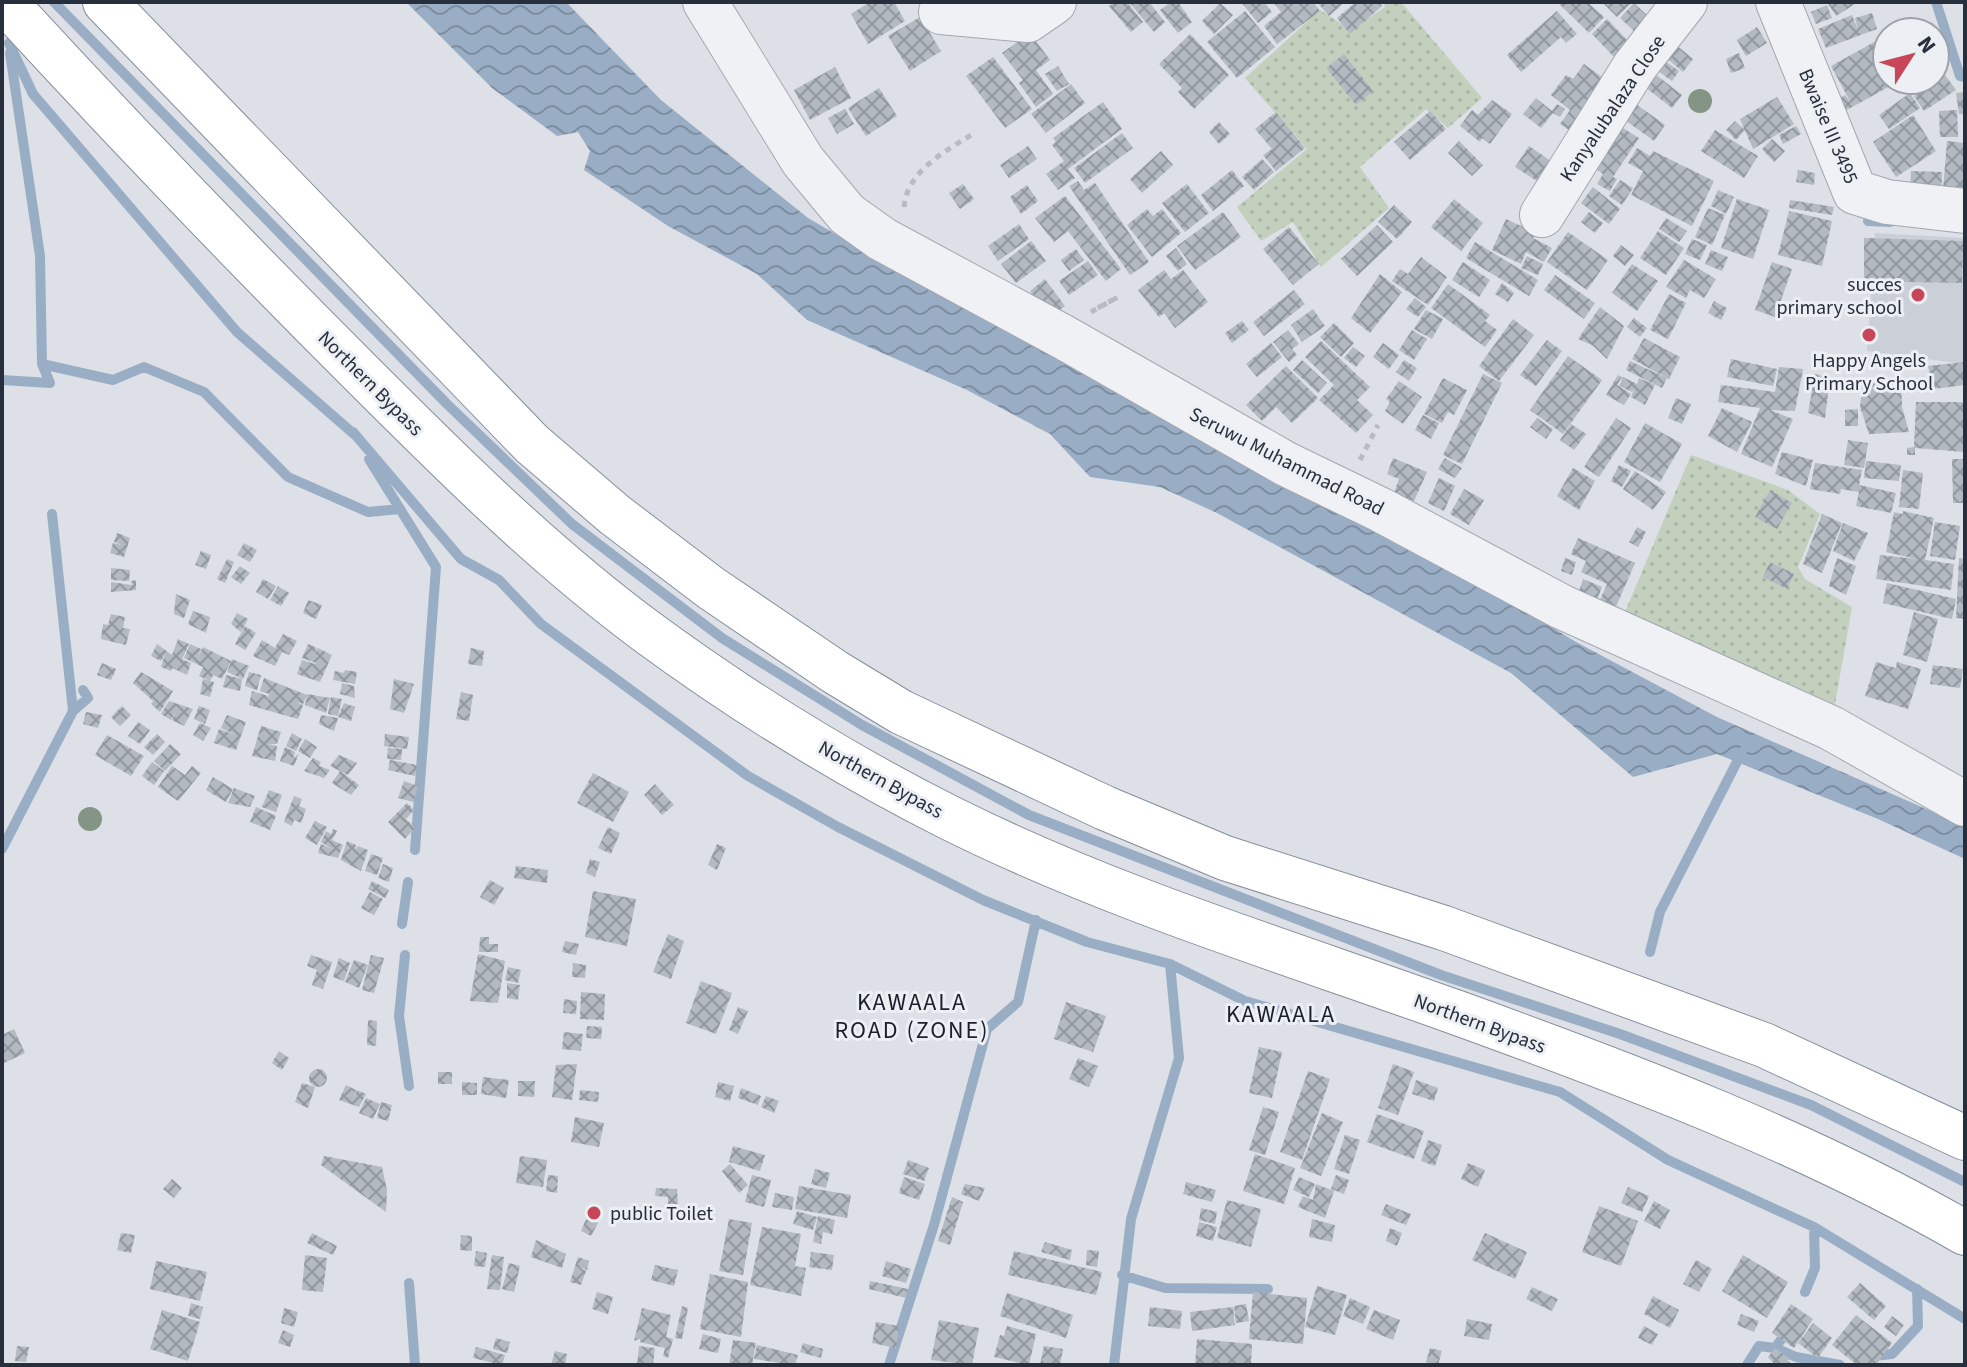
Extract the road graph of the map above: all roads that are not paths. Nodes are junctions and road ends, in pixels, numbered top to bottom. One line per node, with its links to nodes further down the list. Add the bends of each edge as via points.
1 (5, 2): 12 (highway, Northern Bypass, via 203,216 466,478 646,631 760,709 860,771 1049,862 1267,949 1645,1084 1877,1182)
2 (105, 2): 11 (highway, via 532,444 663,552 835,672 926,724 1225,858 1444,928 1764,1045)
3 (705, 2): 10 (street, Seruwu Muhammad Road, via 803,161 847,214 903,252 1286,464 1562,607 1831,728)
4 (1054, 2): 7 (street, via 1028,20)
5 (1685, 2): 9 (street, Kanyalubalaza Close, via 1635,66)
6 (1778, 2): 8 (street, Bwaise III 3495, via 1855,192 1887,202)
7 (941, 12)
8 (1965, 211)
9 (1542, 215)
10 (1965, 804)
11 (1965, 1138)
12 (1965, 1233)

